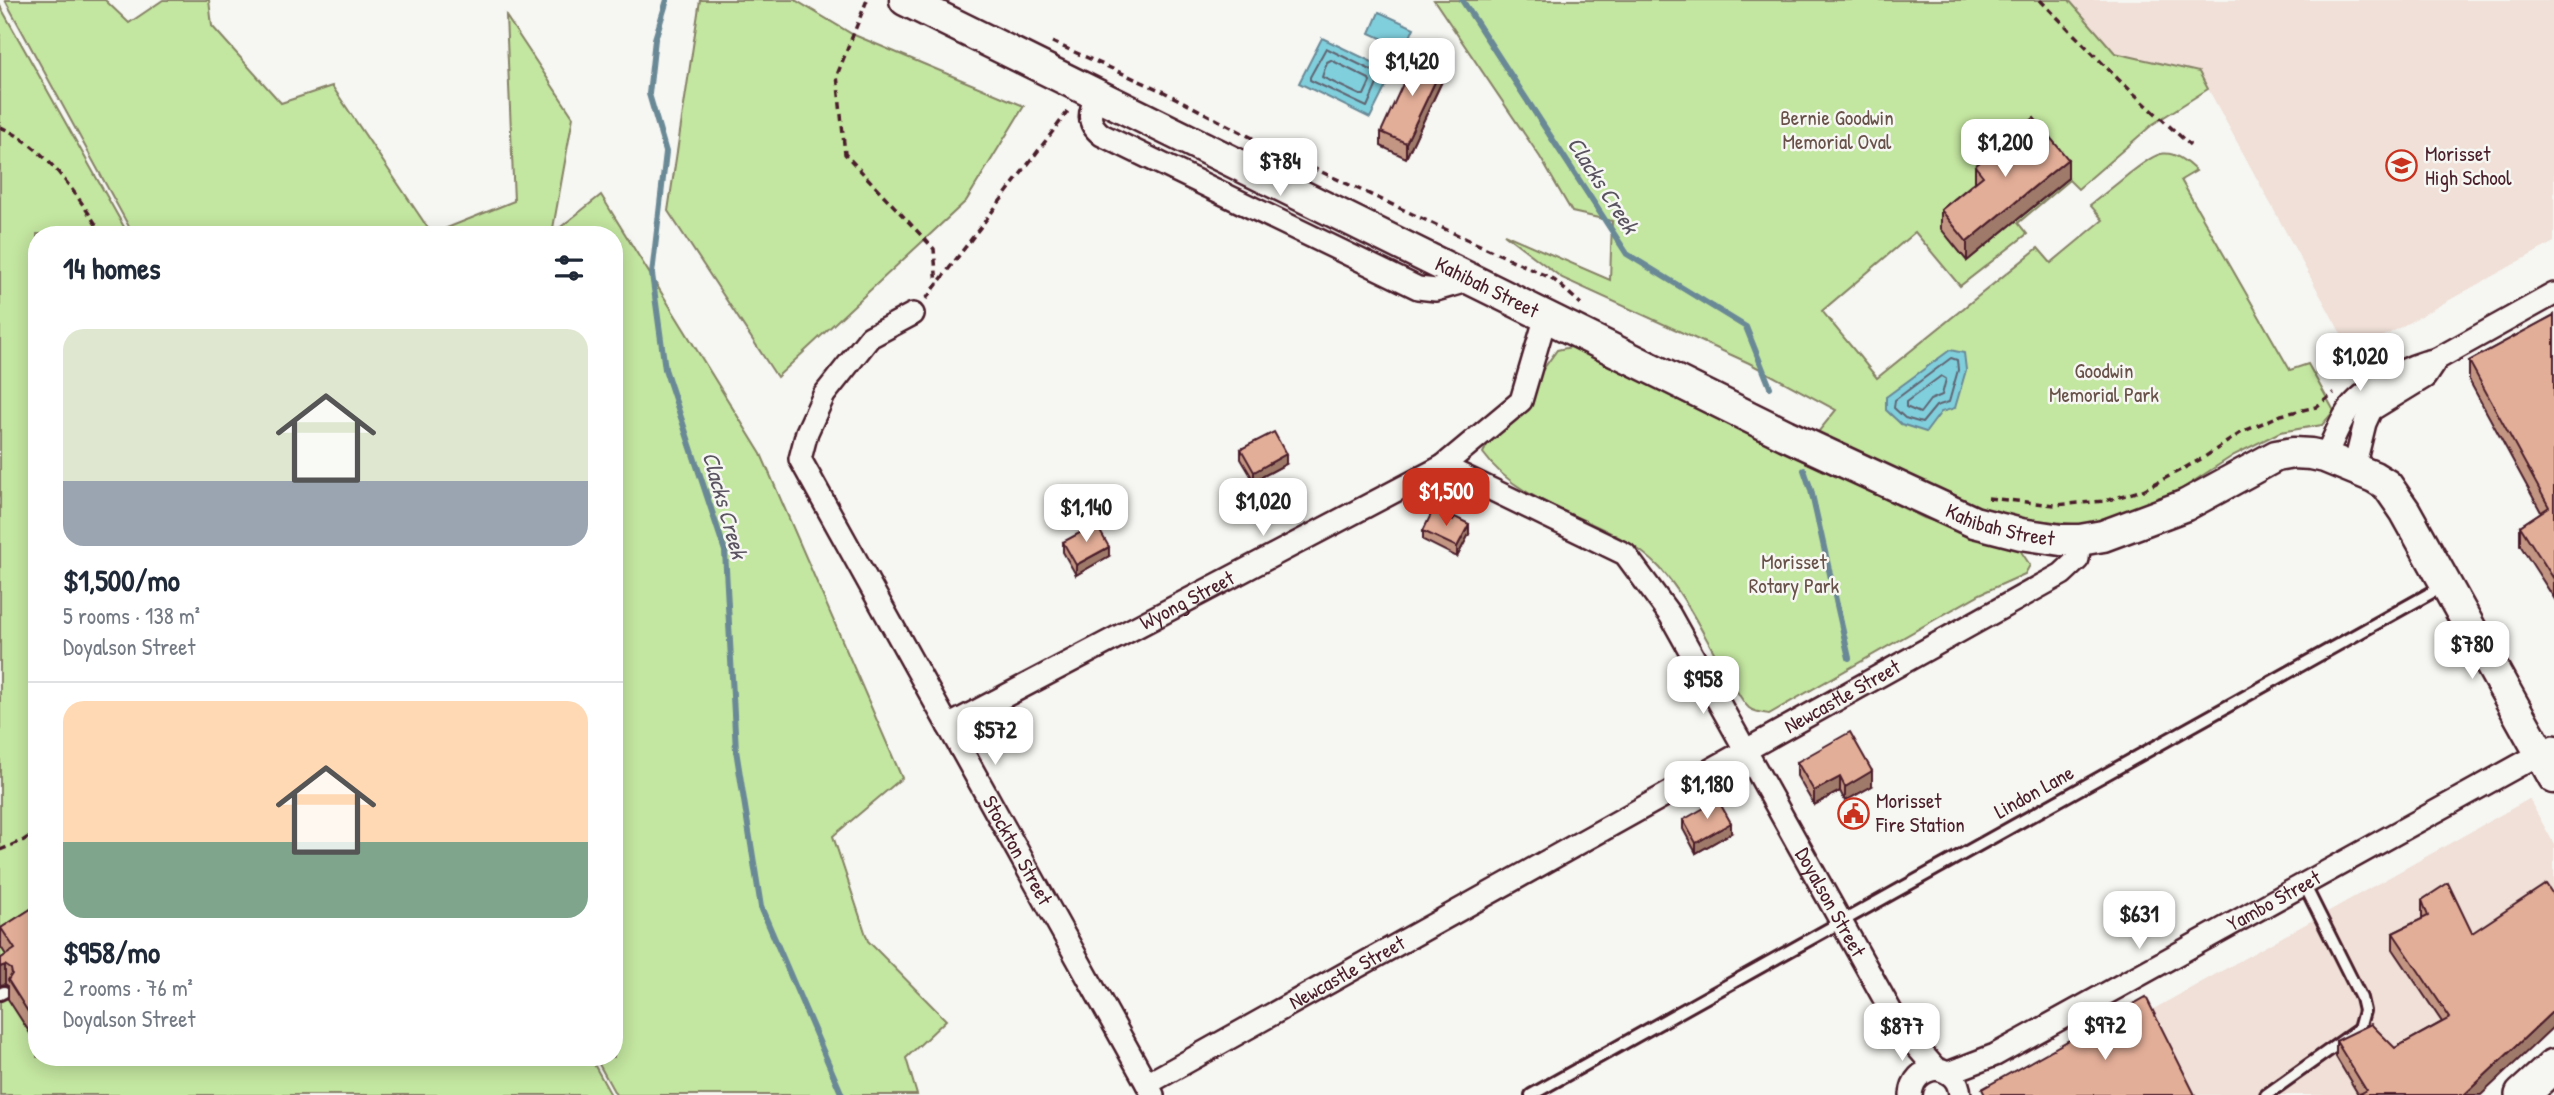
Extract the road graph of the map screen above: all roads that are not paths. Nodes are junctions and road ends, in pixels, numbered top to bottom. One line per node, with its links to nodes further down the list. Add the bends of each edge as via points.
1 (905, 0): 4 (street, Kahibah Street)
2 (2554, 294): 5 (street)
3 (913, 314): 11 (street, Stockton Street, via 870,337 824,395 800,459)
4 (1546, 316): 7 (street, Wyong Street, via 1521,401); 9 (street, Kahibah Street, via 1952,514 2021,534)
5 (2437, 359): 6 (street, via 2417,362 2369,391 2348,411); 8 (street, via 2425,377 2371,411)
6 (2325, 457): 8 (street); 9 (street, via 2302,453 2276,456 2154,519)
7 (1443, 467): 11 (street, Wyong Street); 12 (street, Doyalson Street, via 1625,554 1670,615)
8 (2354, 467): 10 (street, via 2387,485 2395,495)
9 (2080, 540): 12 (street, Newcastle Street, via 2078,559 2062,574)
10 (2447, 584): 13 (street); 15 (lane, Lindon Lane)
11 (948, 726): 20 (street, Stockton Street)
12 (1746, 750): 15 (street, Doyalson Street); 20 (street, Newcastle Street)
13 (2550, 759): 14 (street, Yambo Street)
14 (2304, 884): 17 (street, Yambo Street); 24 (lane, via 2361,998 2363,1021 2359,1029)
15 (1841, 922): 16 (street, Doyalson Street); 23 (lane, Lindon Lane)
16 (1901, 1029): 19 (street, Doyalson Street); 21 (street, Doyalson Street)
17 (1995, 1055): 19 (street, Yambo Street); 22 (street, Yambo Street)
18 (2554, 1066): 25 (main road)
19 (1942, 1071): 21 (street, Doyalson Street, via 1924,1072); 22 (street, Doyalson Street, via 1957,1082)
20 (1150, 1089)
21 (1911, 1091)
22 (1960, 1094)
23 (1531, 1095)
24 (2266, 1095)
25 (2522, 1095)

